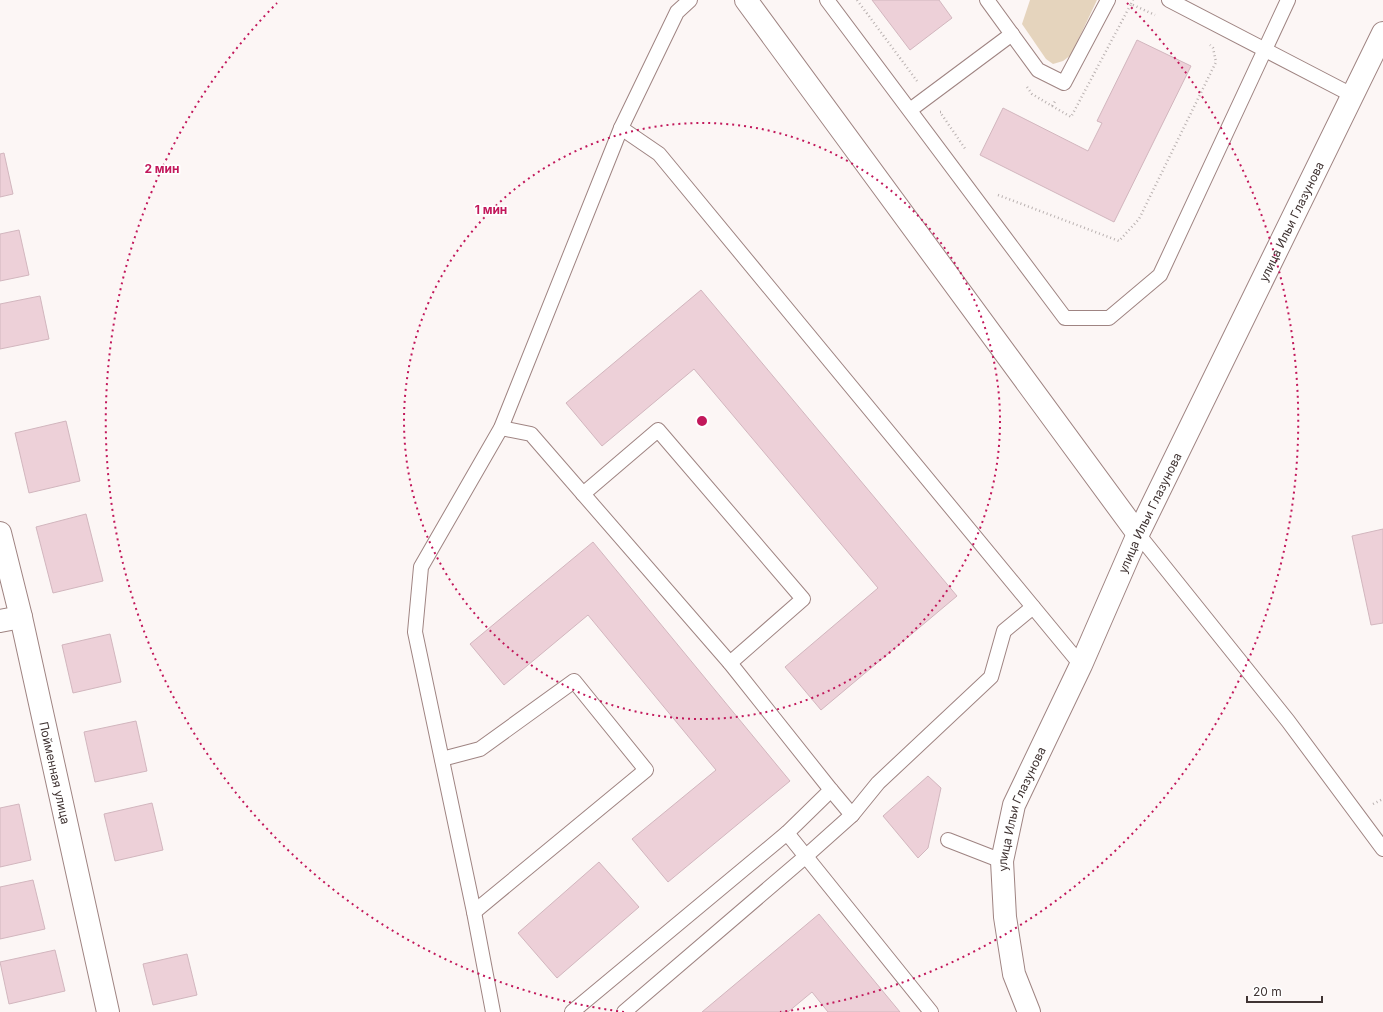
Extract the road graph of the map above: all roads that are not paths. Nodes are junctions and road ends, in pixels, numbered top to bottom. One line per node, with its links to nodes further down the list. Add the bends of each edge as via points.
1 (690, 0): 13 (lane, via 677,12)
2 (746, 0): 17 (street)
3 (827, 0): 12 (lane)
4 (987, 0): 9 (lane)
5 (1108, 0): 9 (lane, via 1064,84 1038,70)
6 (1169, 0): 10 (lane)
7 (1288, 0): 10 (lane)
8 (1383, 33): 11 (street, улица Ильи Глазунова)
9 (1012, 34): 12 (lane)
10 (1265, 51): 11 (lane); 12 (lane, via 1160,275 1109,318 1065,318)
11 (1352, 95): 17 (street, улица Ильи Глазунова)
12 (910, 110)
13 (621, 128): 14 (lane); 18 (lane, via 659,154)
14 (501, 428): 15 (lane, via 531,434); 22 (lane, via 421,567 415,632)
15 (583, 494): 20 (lane); 20 (lane, via 658,430 803,599)
16 (0, 533): 19 (street, Пойменная улица)
17 (1138, 534): 21 (street, улица Ильи Глазунова); 27 (lane, via 1288,721)
18 (1033, 607): 21 (lane); 24 (lane, via 1004,631 991,677 878,784)
19 (10, 619): 32 (street, Пойменная улица)
20 (730, 663): 23 (lane)
21 (1081, 665): 29 (street, улица Ильи Глазунова, via 1014,805)
22 (442, 759): 30 (lane); 30 (lane, via 480,749 574,681 646,770)
23 (830, 790): 24 (lane); 25 (lane)
24 (852, 815): 28 (lane)
25 (787, 834): 28 (lane); 34 (lane)
26 (948, 840): 29 (lane)
27 (1383, 849)
28 (805, 857): 31 (lane); 35 (lane)
29 (1002, 861): 36 (street, улица Ильи Глазунова, via 1005,917 1014,974)
30 (474, 912): 33 (lane)
31 (630, 1010)
32 (108, 1012)
33 (493, 1012)
34 (572, 1012)
35 (930, 1012)
36 (1029, 1012)

